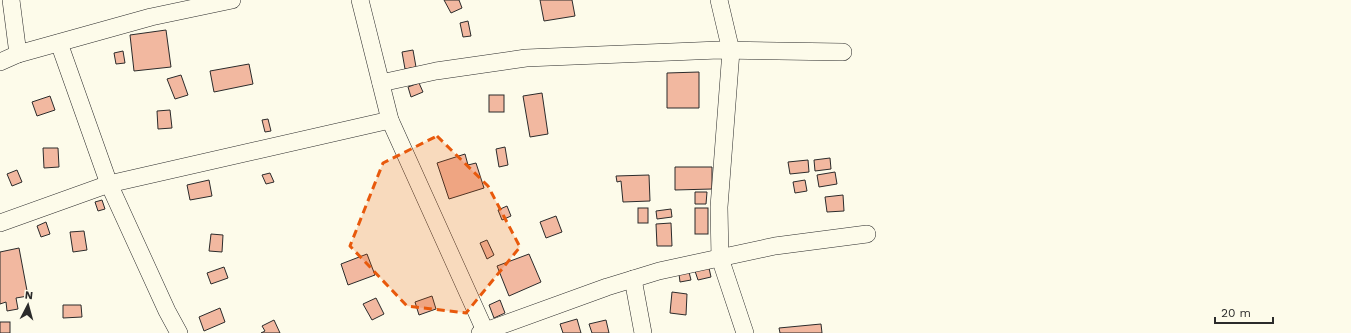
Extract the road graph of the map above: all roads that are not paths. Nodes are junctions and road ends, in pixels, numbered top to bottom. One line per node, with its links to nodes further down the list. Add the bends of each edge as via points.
1 (11, 0): 8 (street)
2 (232, 0): 5 (street, via 151,17)
3 (360, 0): 10 (street)
4 (719, 0): 6 (street)
5 (59, 43): 8 (street); 12 (street)
6 (731, 51): 7 (street); 10 (street, via 526,58 436,71); 15 (street, via 720,207)
7 (842, 52)
8 (18, 54): 9 (street)
9 (0, 62)
10 (381, 83): 11 (street)
11 (390, 120): 12 (street); 17 (street)
12 (109, 184): 13 (street); 18 (street)
13 (0, 223)
14 (867, 234): 15 (street, via 775,246)
15 (720, 258): 16 (street); 20 (street)
16 (632, 279): 17 (street); 19 (street)
17 (484, 332)
18 (178, 333)
19 (643, 333)
20 (745, 333)

